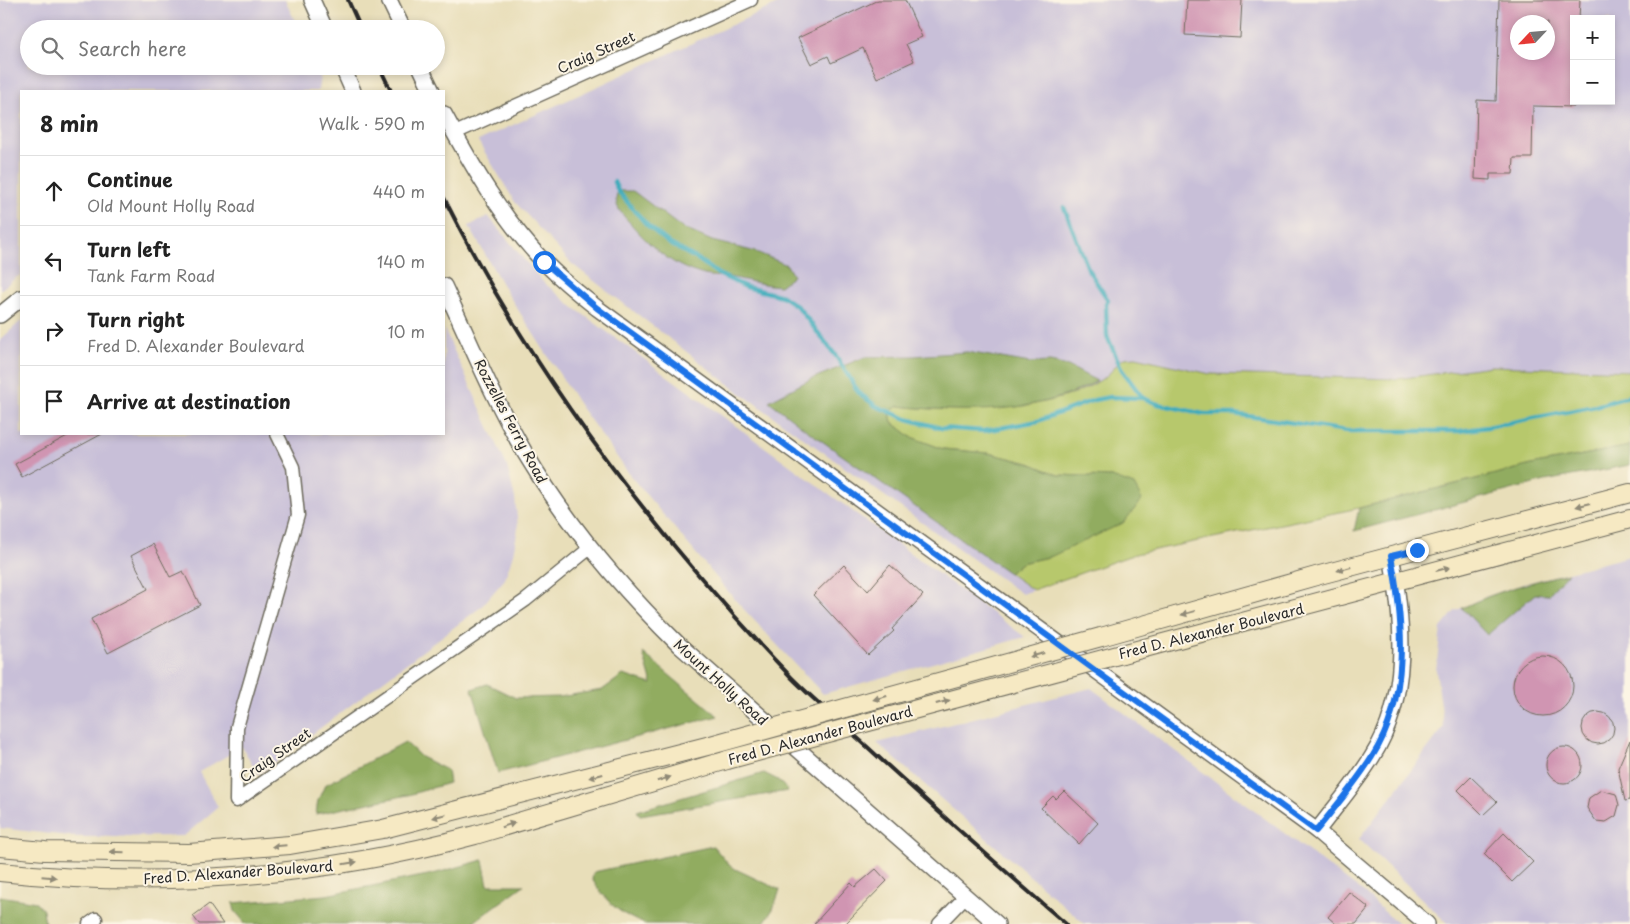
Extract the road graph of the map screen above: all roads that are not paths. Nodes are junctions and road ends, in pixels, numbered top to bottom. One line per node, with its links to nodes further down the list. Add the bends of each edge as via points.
1 (312, 0): 4 (street)
2 (389, 0): 5 (street)
3 (751, 0): 11 (street, Craig Street)
4 (321, 20)
5 (399, 20)
6 (346, 75): 8 (street)
7 (424, 75): 9 (street)
8 (353, 90)
9 (432, 90)
10 (445, 116): 11 (street)
11 (455, 133): 21 (street, via 487,189 514,226 544,262 597,308)
12 (445, 288): 18 (street, Rozzelles Ferry Road, via 524,451 556,503)
13 (20, 299): 14 (street)
14 (0, 315)
15 (277, 435): 18 (street, Craig Street, via 293,467 298,515 237,727 236,801 526,600)
16 (1630, 493): 19 (main road, Fred D. Alexander Boulevard, one-way to 19)
17 (1630, 519): 20 (main road, Fred D. Alexander Boulevard, one-way to 17)
18 (590, 548): 24 (street, Mount Holly Road, via 679,645)
19 (1391, 556): 20 (street); 22 (main road, Fred D. Alexander Boulevard, one-way to 22, bridge, via 711,745 391,828 290,845 189,853 45,852)
20 (1396, 582): 21 (street, via 1401,649 1398,689 1389,723 1372,758); 23 (main road, Fred D. Alexander Boulevard, one-way to 20, bridge, via 69,878 172,879 287,872 450,842 727,760)
21 (1316, 831): 27 (street)
22 (0, 847)
23 (0, 872)
24 (965, 897): 25 (street); 26 (street, Mount Holly Road)
25 (939, 924)
26 (997, 924)
27 (1427, 924)

